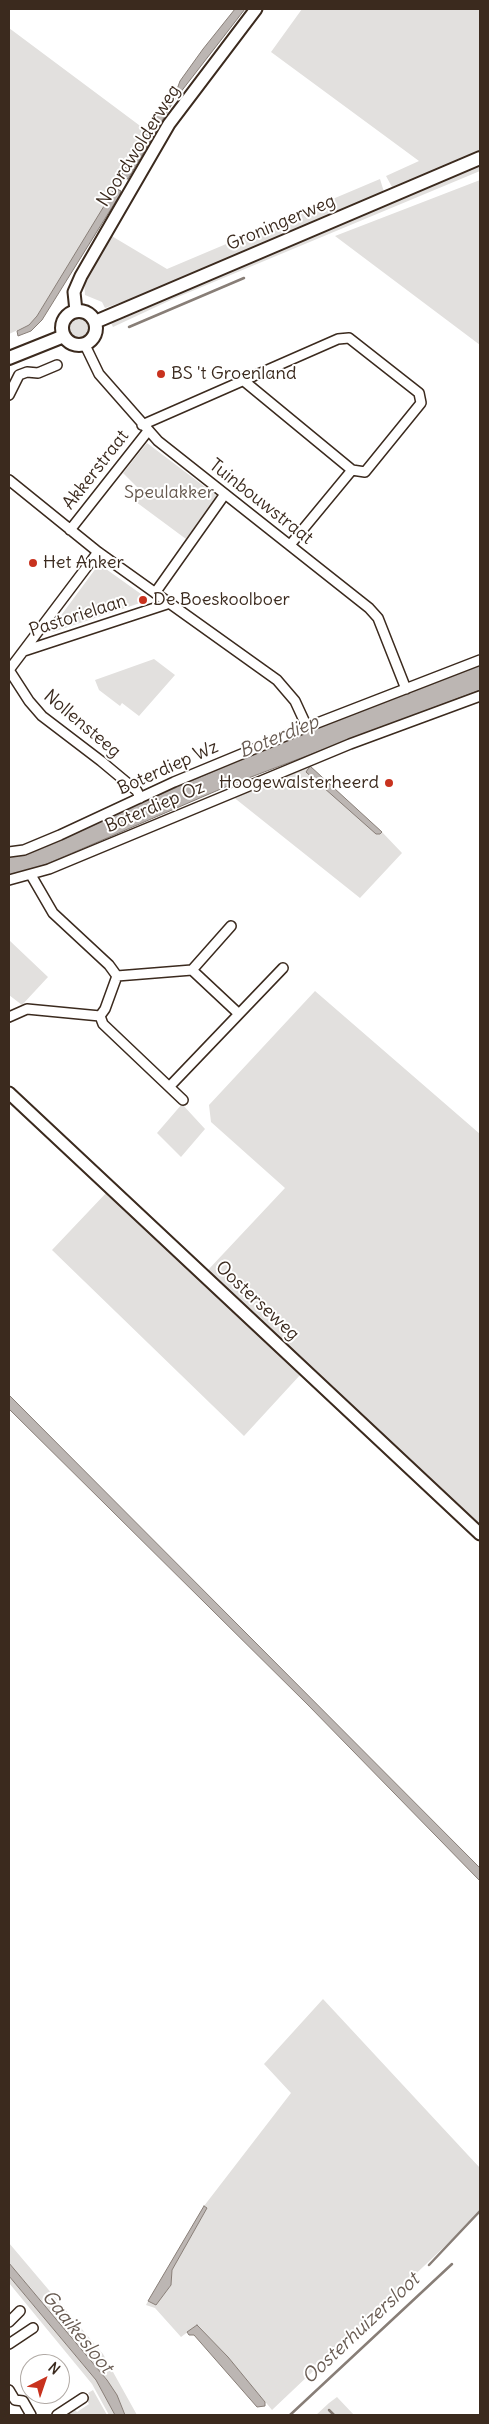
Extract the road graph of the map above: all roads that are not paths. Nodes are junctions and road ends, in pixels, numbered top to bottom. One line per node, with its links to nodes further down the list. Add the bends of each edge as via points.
1 (256, 9): 3 (street, Noordwolderweg, via 169,124 81,276 74,292)
2 (480, 158): 4 (main road, Groningerweg)
3 (76, 311): 4 (main road, via 88,313); 5 (main road, via 62,324)
4 (95, 322): 6 (main road, via 95,335)
5 (64, 336): 6 (main road, via 70,344); 7 (main road)
6 (85, 345): 11 (street, Tuinbouwstraat, via 99,374)
7 (9, 358)
8 (57, 365): 10 (street, via 38,373 20,375)
9 (244, 381): 11 (street); 12 (street); 12 (street, via 338,339 349,338 416,390 422,398 419,405 365,472)
10 (9, 395)
11 (145, 428): 14 (street, Tuinbouwstraat); 15 (street, Akkerstraat)
12 (352, 470): 16 (street)
13 (9, 480): 15 (street)
14 (225, 494): 16 (street, Tuinbouwstraat); 18 (street)
15 (70, 530): 17 (street)
16 (290, 545): 23 (street, Tuinbouwstraat, via 370,608 378,618)
17 (98, 552): 18 (street); 20 (street, Pastorielaan)
18 (156, 593): 19 (street)
19 (170, 604): 20 (street, Pastorielaan); 25 (street, via 277,680 295,701)
20 (24, 651): 22 (street, Pastorielaan)
21 (480, 660): 23 (street, Boterdiep Wz)
22 (9, 670): 26 (street, Nollensteeg, via 42,716 137,791)
23 (406, 688): 25 (street, Boterdiep Wz)
24 (480, 696): 28 (street, Boterdiep Oz, via 350,744)
25 (307, 727): 26 (street, Boterdiep Wz)
26 (140, 798): 27 (street, Boterdiep Wz, via 24,850)
27 (9, 852)
28 (32, 875): 29 (street, Boterdiep Oz); 33 (street, via 53,913)
29 (9, 880)
30 (231, 926): 32 (street)
31 (283, 968): 34 (street)
32 (192, 970): 33 (street); 34 (street)
33 (117, 976): 35 (street)
34 (239, 1014): 37 (street)
35 (100, 1016): 36 (street, via 27,1009); 37 (street, via 103,1024)
36 (9, 1017)
37 (170, 1086): 39 (street)
38 (9, 1093): 40 (street, Oosterseweg)
39 (183, 1100)
40 (480, 1534)
41 (20, 2311): 42 (street)
42 (9, 2322)
43 (33, 2328): 44 (street)
44 (9, 2344)
45 (9, 2390): 47 (street, via 15,2400 23,2401)
46 (83, 2398): 48 (street)
47 (31, 2415)
48 (57, 2415)

